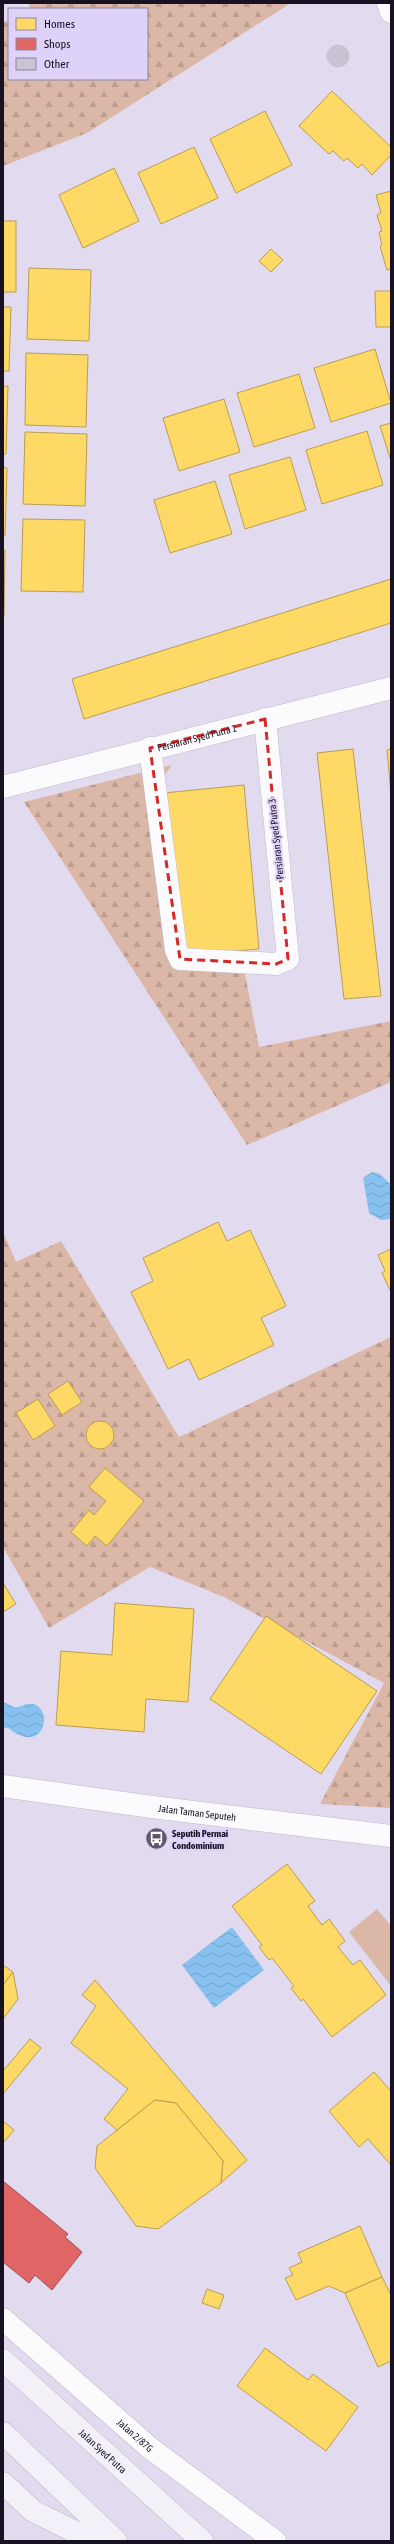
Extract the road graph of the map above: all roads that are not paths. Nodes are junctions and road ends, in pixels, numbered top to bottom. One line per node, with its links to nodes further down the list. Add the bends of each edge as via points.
1 (388, 3): 2 (street)
2 (391, 12)
3 (391, 688): 4 (street, Persiaran Syed Putra 1)
4 (265, 719): 5 (street, Persiaran Syed Putra 1); 5 (street, Persiaran Syed Putra 3, via 288,959 276,964 180,959 176,950)
5 (150, 748): 6 (street, Persiaran Syed Putra 1)
6 (3, 787)
7 (3, 1786): 8 (street, Jalan Taman Seputeh)
8 (391, 1836)
9 (3, 2319): 16 (street, Jalan 2/87G, via 150,2448)
10 (3, 2360): 15 (main road, Jalan Syed Putra)
11 (3, 2433): 14 (main road)
12 (3, 2483): 13 (main road, via 33,2511)
13 (94, 2541)
14 (116, 2541)
15 (202, 2541)
16 (275, 2541)

